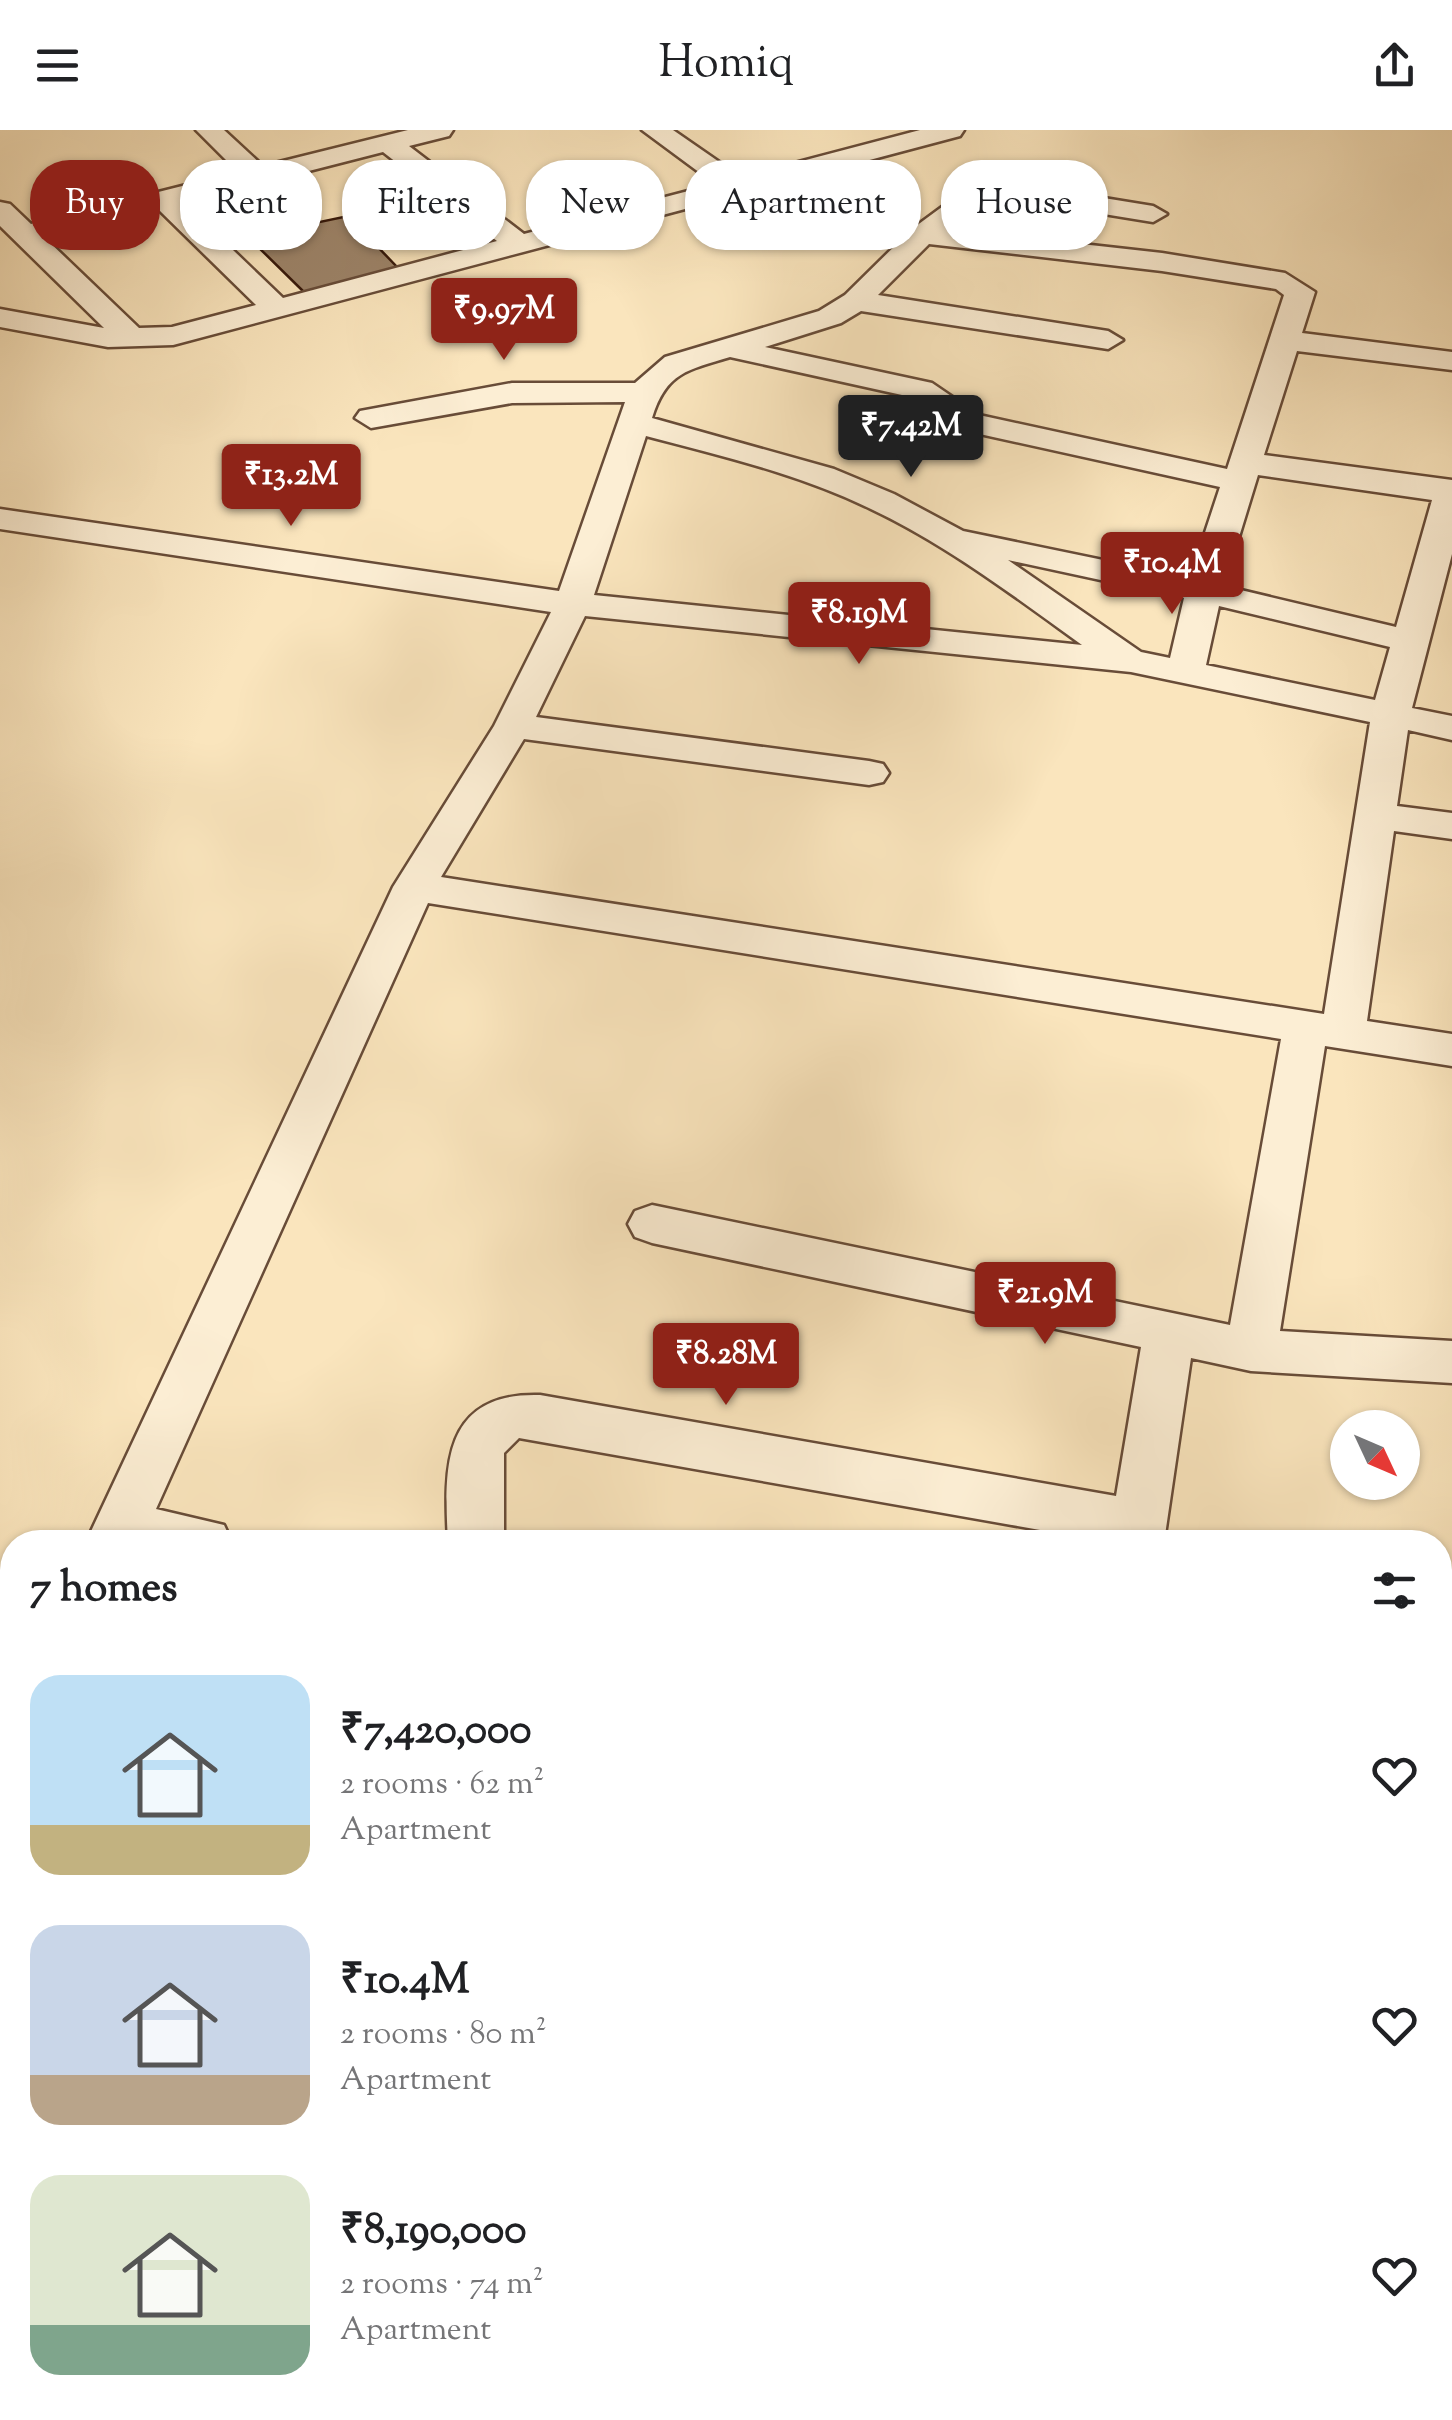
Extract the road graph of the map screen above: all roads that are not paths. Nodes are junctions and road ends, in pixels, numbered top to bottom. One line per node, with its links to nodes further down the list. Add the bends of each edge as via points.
1 (209, 130): 6 (street)
2 (440, 130): 5 (street)
3 (655, 130): 8 (street)
4 (949, 130): 9 (street)
5 (388, 144): 7 (street); 17 (street)
6 (240, 160)
7 (322, 160)
8 (698, 160)
9 (835, 160)
10 (180, 196): 11 (street)
11 (164, 200): 15 (street); 19 (street)
12 (685, 200): 17 (street)
13 (0, 210): 15 (street)
14 (1153, 214): 16 (street, via 994,190)
15 (25, 234): 21 (street)
16 (922, 235): 18 (street); 23 (street, via 1285,282 1300,292)
17 (520, 245): 19 (street)
18 (856, 301): 22 (street); 24 (street, via 830,317)
19 (278, 310): 21 (street)
20 (0, 318): 21 (street)
21 (134, 340)
22 (1108, 340)
23 (1285, 340): 25 (street); 28 (street)
24 (728, 348): 26 (street, via 658,375); 28 (street, via 921,390 968,422)
25 (1452, 361)
26 (639, 408): 27 (street, via 512,394); 31 (street, via 883,501); 33 (street)
27 (371, 418)
28 (1245, 472): 29 (street); 32 (street)
29 (1451, 492): 34 (street)
30 (0, 518): 33 (street)
31 (946, 538): 32 (street); 35 (street)
32 (1204, 591): 34 (street); 36 (street)
33 (573, 604): 35 (street); 38 (street)
34 (1410, 641): 37 (street)
35 (1131, 661): 36 (street)
36 (1186, 672): 37 (street)
37 (1392, 713): 39 (street); 41 (street)
38 (513, 726): 40 (street); 43 (street)
39 (1452, 728)
40 (869, 773)
41 (1376, 816): 42 (street); 44 (street)
42 (1452, 826)
43 (414, 887): 44 (street); 50 (street)
44 (1324, 1031): 45 (street); 48 (street)
45 (1452, 1050)
46 (652, 1224): 47 (street)
47 (1169, 1332): 48 (street); 53 (street)
48 (1251, 1350): 49 (street)
49 (1452, 1362)
50 (120, 1530)
51 (476, 1530): 52 (street, via 475,1458 485,1432 506,1418 540,1417)
52 (1123, 1530)
53 (1138, 1530)

